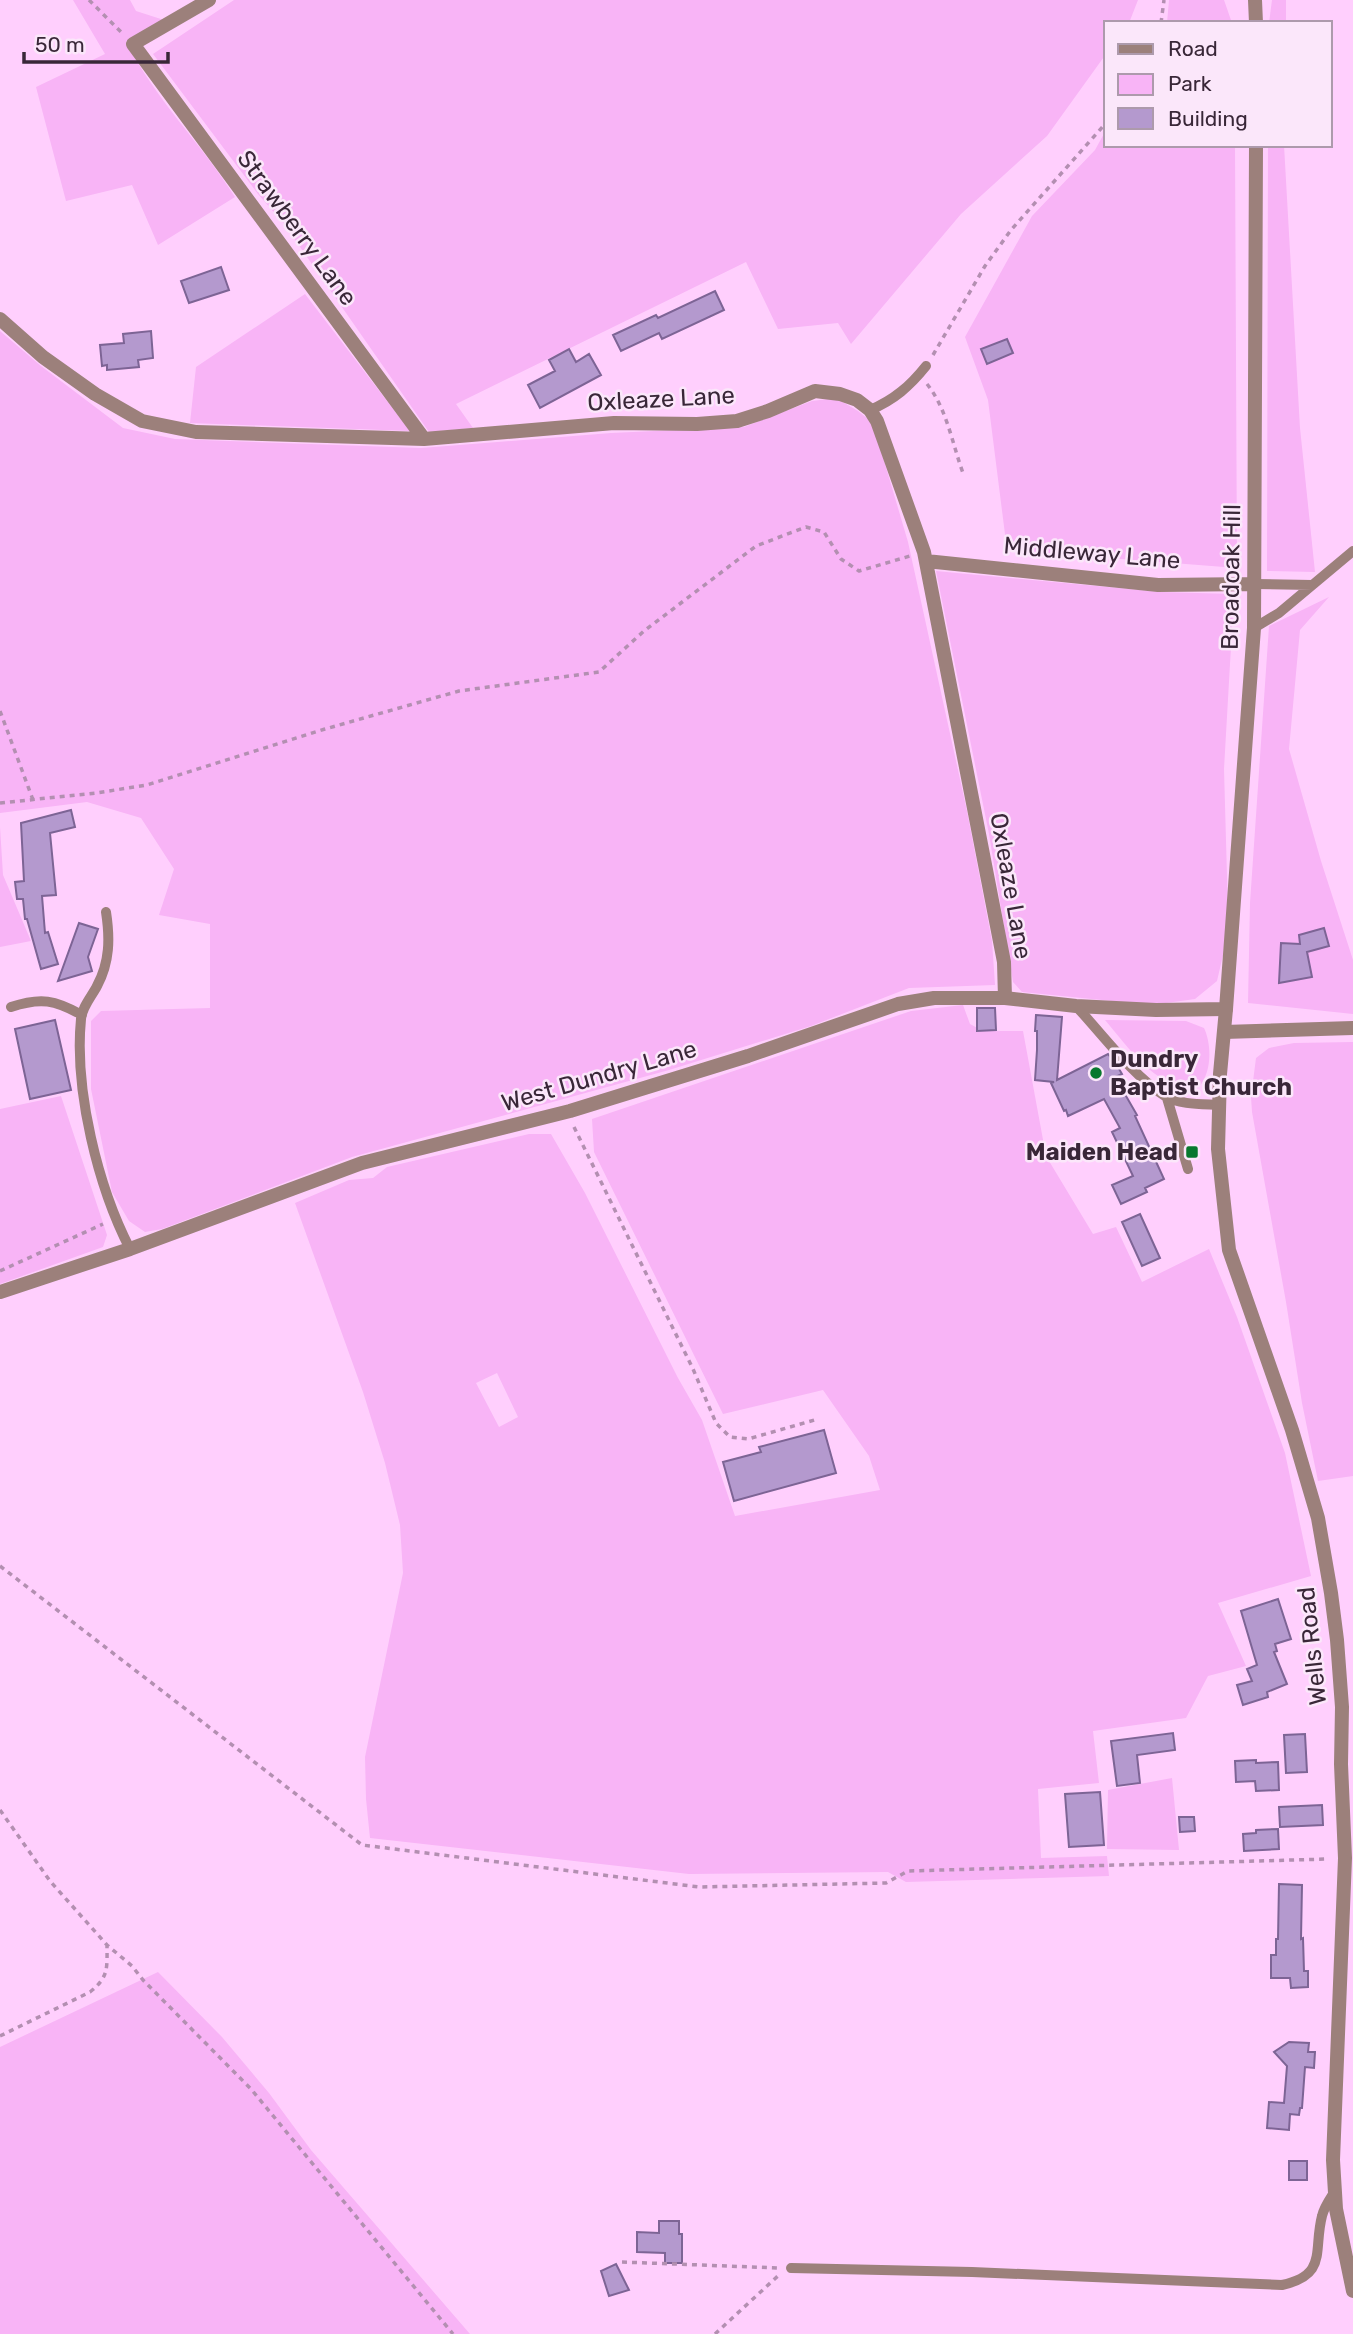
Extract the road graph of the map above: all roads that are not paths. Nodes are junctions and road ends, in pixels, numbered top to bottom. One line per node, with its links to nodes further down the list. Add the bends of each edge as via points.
1 (209, 0): 8 (street, Strawberry Lane, via 133,44)
2 (1255, 0): 3 (street)
3 (1256, 21)
4 (1256, 147): 11 (street, Broadoak Hill)
5 (0, 319): 8 (street, Oxleaze Lane, via 43,358 142,421 196,432)
6 (923, 370): 7 (lane, via 888,402)
7 (870, 410): 8 (street, Oxleaze Lane, via 840,394 816,391 737,421 614,423); 10 (street, Oxleaze Lane)
8 (424, 439)
9 (1353, 551): 12 (lane)
10 (925, 556): 11 (street, Middleway Lane, via 1158,585); 15 (street, Oxleaze Lane, via 1004,962)
11 (1255, 584): 12 (lane); 13 (street, Broadoak Hill)
12 (1312, 585): 13 (lane)
13 (1254, 628): 18 (street, Broadoak Hill)
14 (106, 912): 19 (lane, via 108,956)
15 (1005, 998): 16 (street, West Dundry Lane); 25 (street, West Dundry Lane, via 934,998 898,1004 570,1111 362,1163)
16 (1076, 1006): 18 (street, West Dundry Lane); 22 (lane)
17 (11, 1007): 19 (lane, via 42,1000 61,1003)
18 (1226, 1009): 21 (street, Wells Road)
19 (82, 1015): 25 (lane, via 84,1097 101,1177)
20 (1353, 1028): 21 (street)
21 (1224, 1032): 23 (street, Wells Road)
22 (1167, 1098): 23 (lane); 24 (lane)
23 (1219, 1105): 27 (street, Wells Road, via 1218,1149 1229,1250 1318,1518)
24 (1188, 1169)
25 (130, 1249): 26 (street, West Dundry Lane)
26 (0, 1292)
27 (1347, 1710): 28 (street, Wells Road, via 1341,1764 1345,1858)
28 (1335, 2191): 29 (lane, via 1322,2213 1312,2268 1307,2276 1282,2285); 30 (street, Wells Road)
29 (791, 2268)
30 (1353, 2291)

